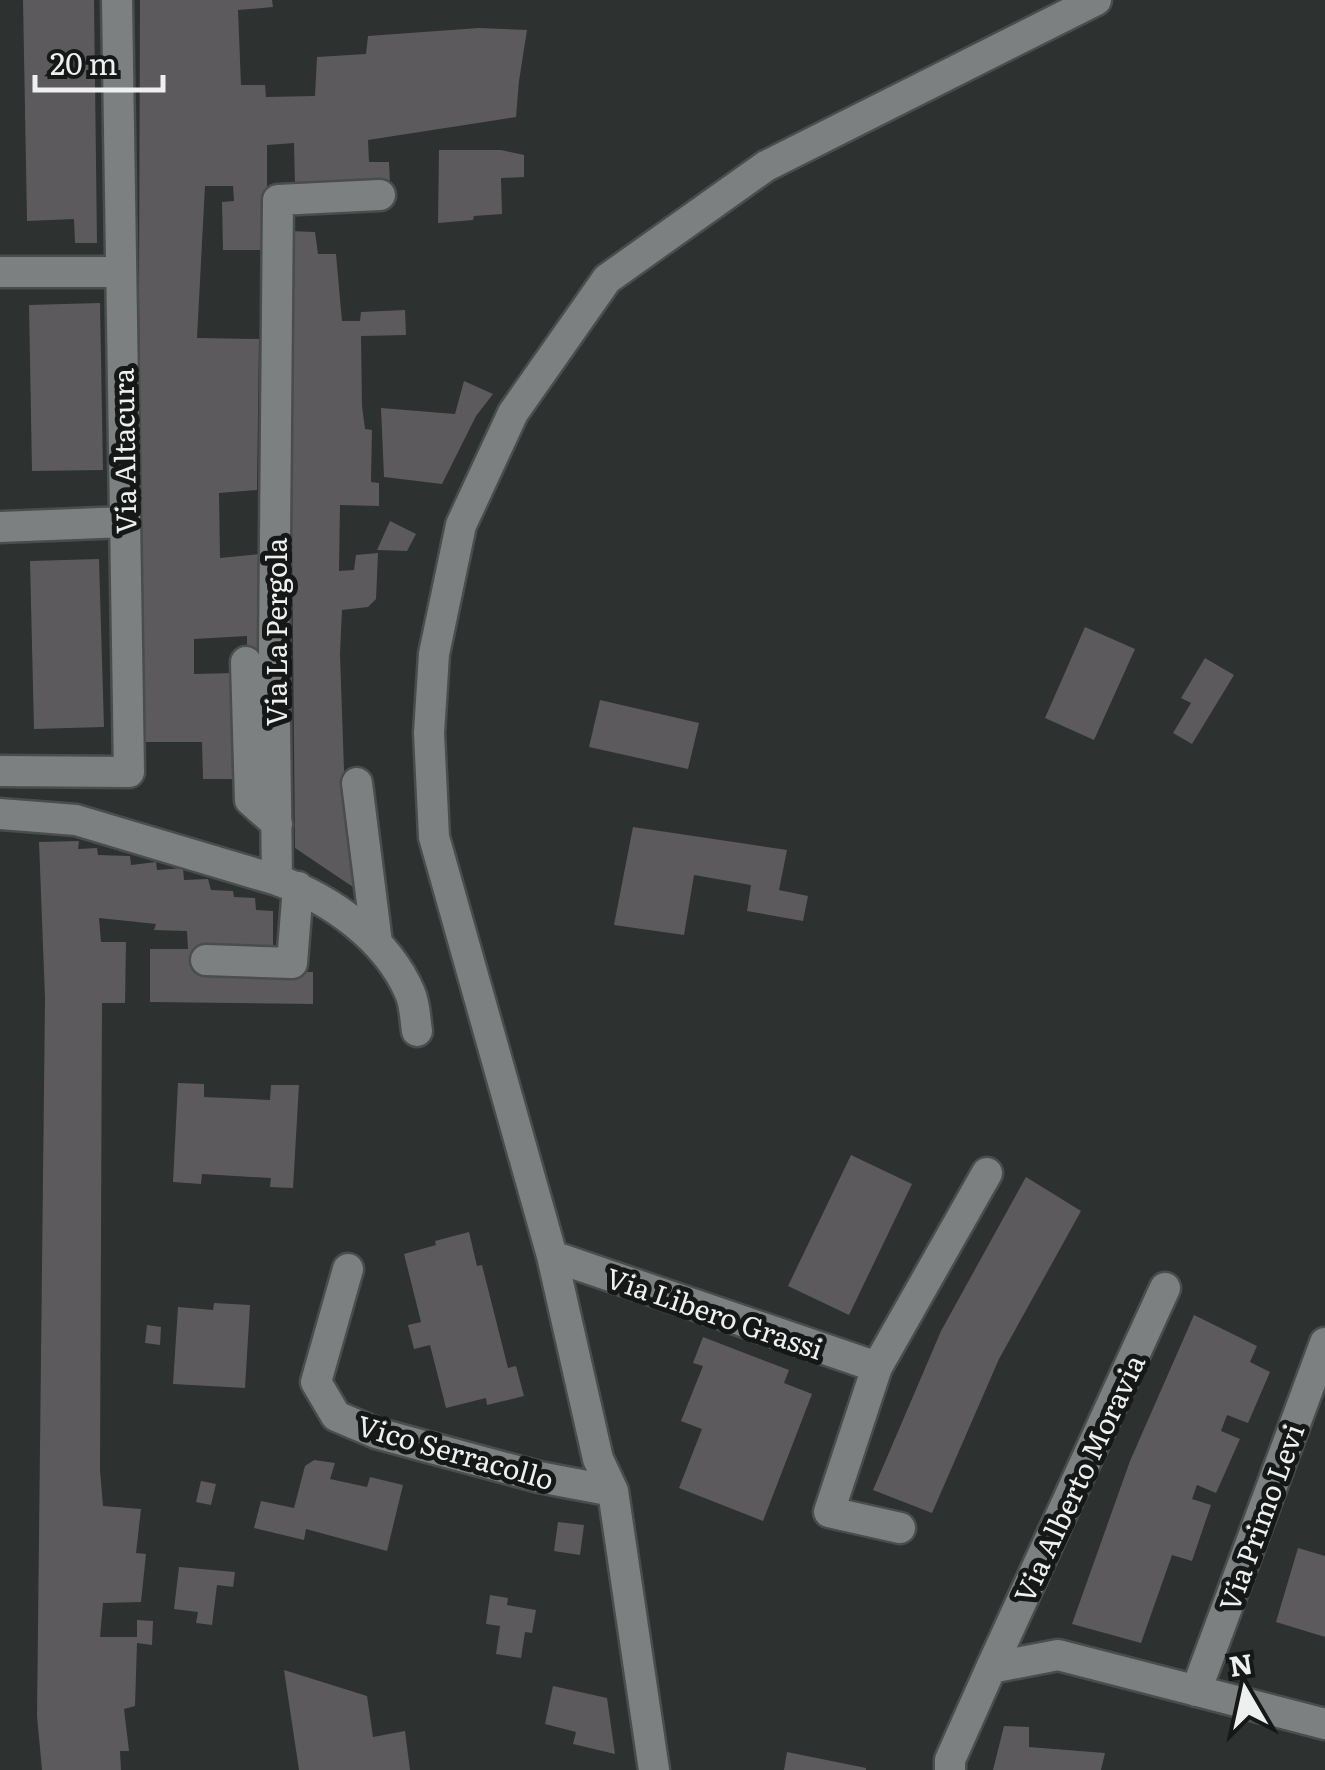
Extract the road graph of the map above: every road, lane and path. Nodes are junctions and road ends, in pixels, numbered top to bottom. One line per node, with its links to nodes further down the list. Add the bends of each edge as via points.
1 (117, 0): 5 (street, Via Altacura)
2 (1096, 0): 18 (street, via 766,166 607,279 513,412 461,525 434,654 434,837)
3 (380, 195): 12 (street, Via La Pergola, via 278,200)
4 (0, 272): 5 (street)
5 (120, 272): 6 (street, Via Altacura)
6 (124, 522): 7 (street); 9 (street, Via Altacura, via 129,772)
7 (0, 527)
8 (246, 662): 12 (street, via 250,800)
9 (0, 771)
10 (357, 783): 14 (street)
11 (0, 814): 13 (street, via 76,820)
12 (276, 824): 13 (street, Via La Pergola)
13 (288, 884): 14 (street); 15 (street, Via La Pergola, via 292,963)
14 (377, 942): 16 (street, via 412,996)
15 (206, 960)
16 (417, 1031)
17 (987, 1174): 22 (street)
18 (552, 1256): 22 (street, Via Libero Grassi); 23 (street, via 598,1459)
19 (348, 1269): 23 (street, Vico Serracollo, via 316,1382 336,1416 376,1433)
20 (1165, 1288): 25 (street, Via Alberto Moravia)
21 (1325, 1342): 26 (street, Via Primo Levi)
22 (877, 1368): 24 (street, via 830,1512)
23 (612, 1491): 28 (street)
24 (900, 1528)
25 (991, 1668): 26 (street, via 1058,1656); 29 (street, Via Alberto Moravia)
26 (1196, 1691): 27 (street)
27 (1325, 1724)
28 (654, 1770)
29 (950, 1770)

